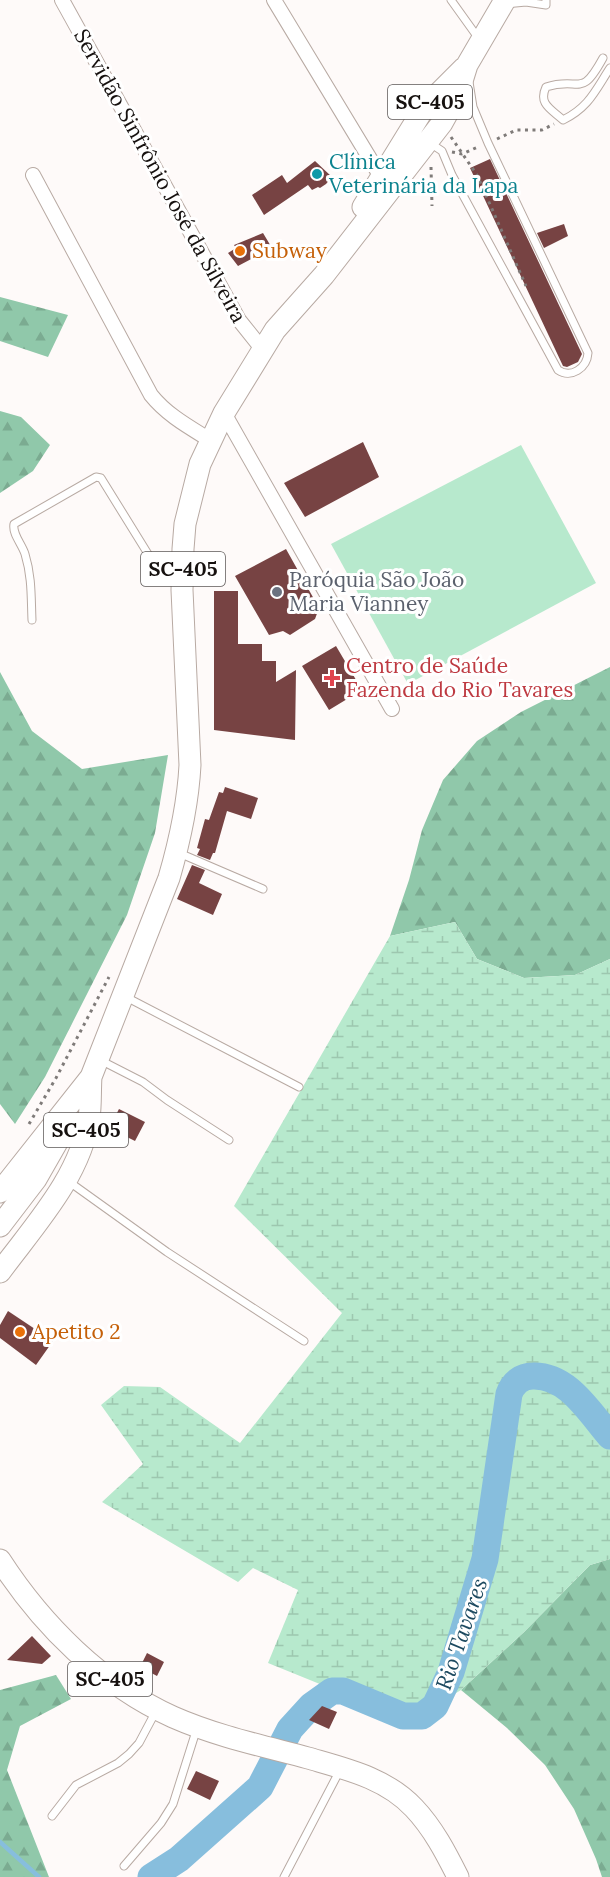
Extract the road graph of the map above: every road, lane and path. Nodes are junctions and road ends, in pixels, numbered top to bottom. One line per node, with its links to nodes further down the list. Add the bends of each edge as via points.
1 (62, 0): 20 (street, Servidão Sinfrônio José da Silveira, via 239,320)
2 (274, 0): 16 (street)
3 (451, 0): 6 (lane)
4 (546, 0): 5 (lane, via 546,5)
5 (503, 2): 6 (main road, SC-405)
6 (481, 42): 8 (main road, SC-405)
7 (603, 58): 10 (lane, via 592,78 580,85 546,87 543,99)
8 (467, 65): 11 (main road, SC-405, via 458,94); 12 (lane, via 473,106); 13 (main road, SC-405, via 424,108)
9 (610, 68): 10 (lane, via 587,103)
10 (563, 120): 12 (path, via 542,130 516,130)
11 (442, 123): 13 (main road, SC-405); 14 (path)
12 (488, 143): 13 (lane, via 588,353 586,363 576,372 558,370); 14 (path)
13 (419, 145): 14 (path); 16 (main road, SC-405); 17 (path, via 431,163); 18 (main road, SC-405)
14 (462, 154): 19 (path, via 477,175)
15 (33, 175): 22 (street, via 151,395 159,406)
16 (381, 177): 18 (main road, SC-405)
17 (432, 207)
18 (324, 275): 20 (main road, SC-405, via 275,330)
19 (530, 293)
20 (263, 350): 21 (main road, SC-405)
21 (224, 412): 22 (main road, SC-405); 25 (street)
22 (210, 440): 23 (main road, SC-405, via 185,524)
23 (182, 591): 24 (lane, via 153,562 101,478 96,477 14,524 31,574); 26 (main road, SC-405, via 189,765)
24 (32, 620)
25 (392, 710)
26 (177, 852): 27 (lane); 29 (main road, SC-405)
27 (263, 889)
28 (114, 969): 32 (path)
29 (123, 996): 30 (main road, SC-405); 31 (lane)
30 (94, 1068): 33 (lane, via 143,1082); 34 (main road, SC-405, via 89,1119); 35 (main road); 36 (main road, SC-405, via 36,1179)
31 (299, 1087)
32 (29, 1125)
33 (229, 1140)
34 (67, 1180): 37 (main road, SC-405); 38 (lane, via 166,1252)
35 (0, 1192)
36 (0, 1226)
37 (0, 1272)
38 (304, 1341)
39 (0, 1560): 40 (main road, SC-405, via 17,1587 64,1639 118,1685)
40 (157, 1709): 41 (main road, SC-405); 43 (lane, via 129,1754 76,1785)
41 (197, 1726): 42 (main road, SC-405); 44 (lane, via 172,1804)
42 (341, 1768): 45 (lane); 46 (main road, SC-405, via 376,1780 414,1808)
43 (52, 1816)
44 (124, 1866)
45 (284, 1877)
46 (458, 1877)

